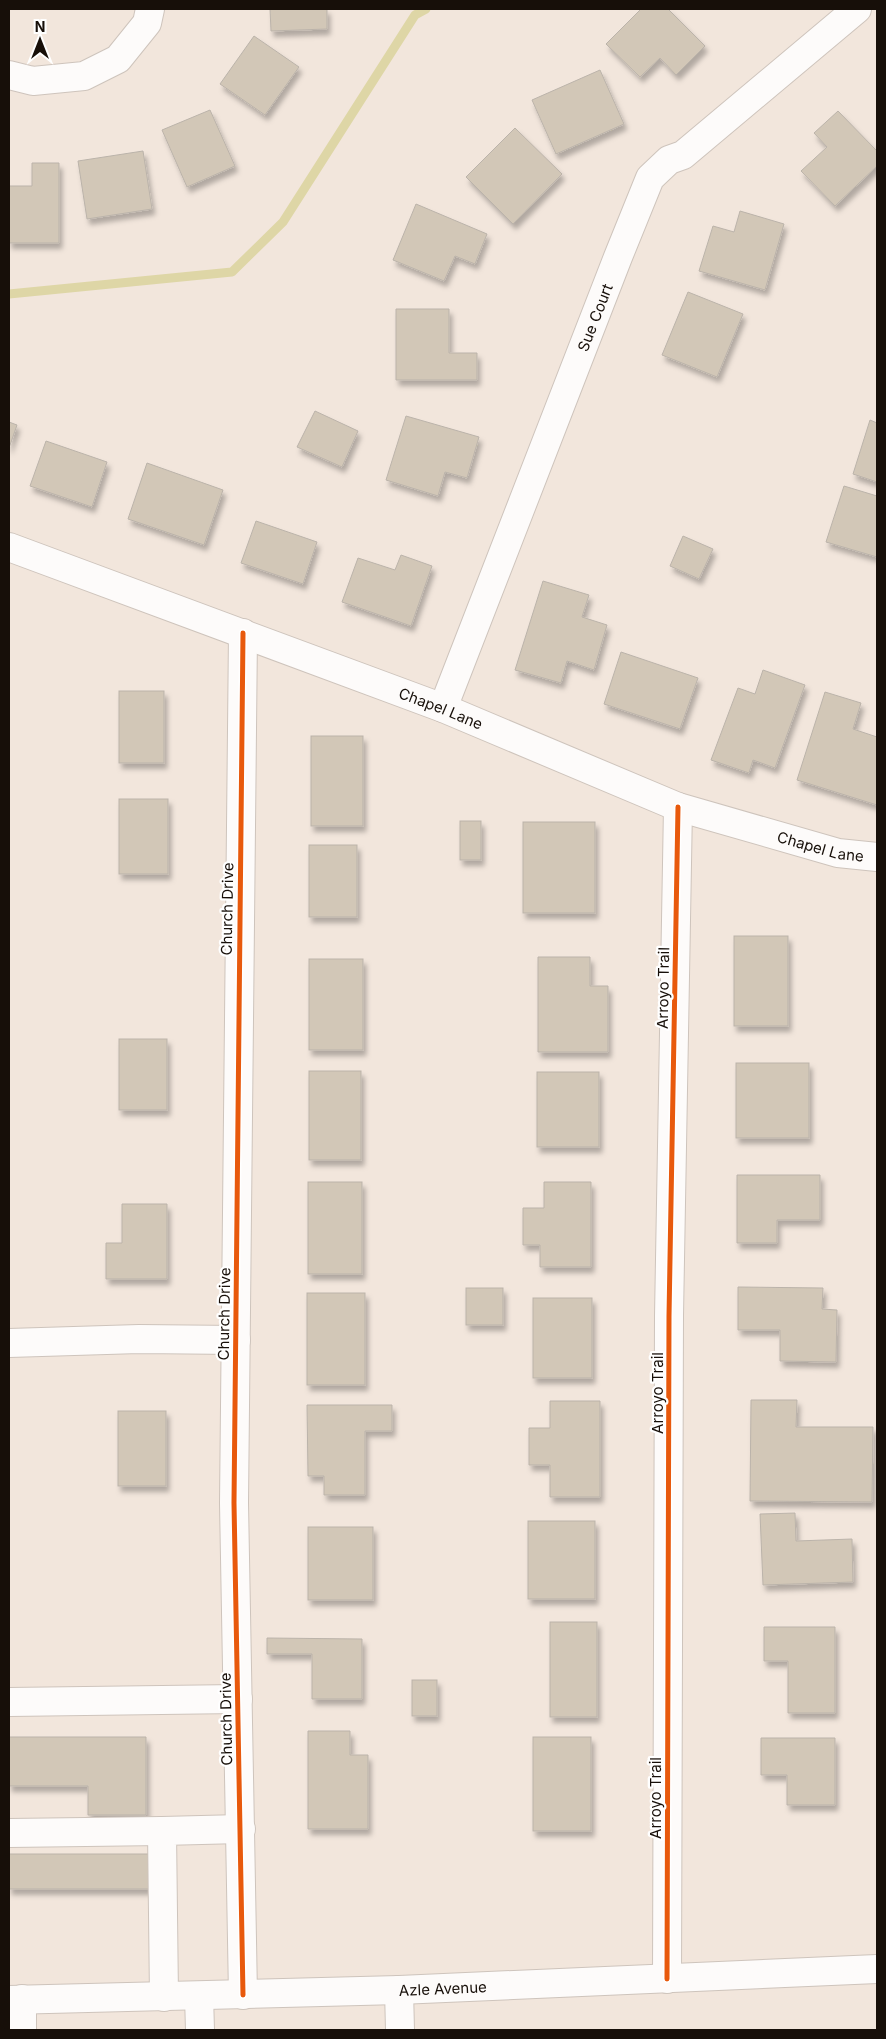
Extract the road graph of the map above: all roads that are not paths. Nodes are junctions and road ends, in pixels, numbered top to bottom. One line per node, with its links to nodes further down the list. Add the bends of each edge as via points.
1 (150, 9): 3 (street, via 147,23 118,59 84,76 33,81)
2 (857, 9): 6 (street, Sue Court, via 683,155 669,160 650,178)
3 (9, 74)
4 (9, 547): 5 (street, Chapel Lane)
5 (243, 633): 6 (street, Chapel Lane); 9 (street, Church Drive)
6 (443, 708): 7 (street, Chapel Lane)
7 (678, 807): 8 (street, Chapel Lane, via 838,853); 17 (street, Arroyo Trail, via 669,1326)
8 (877, 858)
9 (236, 1340): 10 (street, via 139,1338); 11 (street, Church Drive, via 234,1503)
10 (9, 1344)
11 (238, 1699): 12 (street); 13 (street, Church Drive)
12 (9, 1702)
13 (240, 1829): 14 (street); 19 (street, Church Drive)
14 (162, 1831): 15 (street); 21 (street)
15 (9, 1833)
16 (877, 1969): 17 (street, Azle Avenue)
17 (667, 1979): 18 (street, Azle Avenue)
18 (399, 1990): 19 (street, Azle Avenue); 25 (street)
19 (243, 1995): 20 (street, Azle Avenue)
20 (199, 1996): 21 (street, Azle Avenue); 24 (street)
21 (164, 1997): 22 (street, Azle Avenue)
22 (15, 2000): 23 (street)
23 (22, 2030)
24 (200, 2030)
25 (400, 2030)

